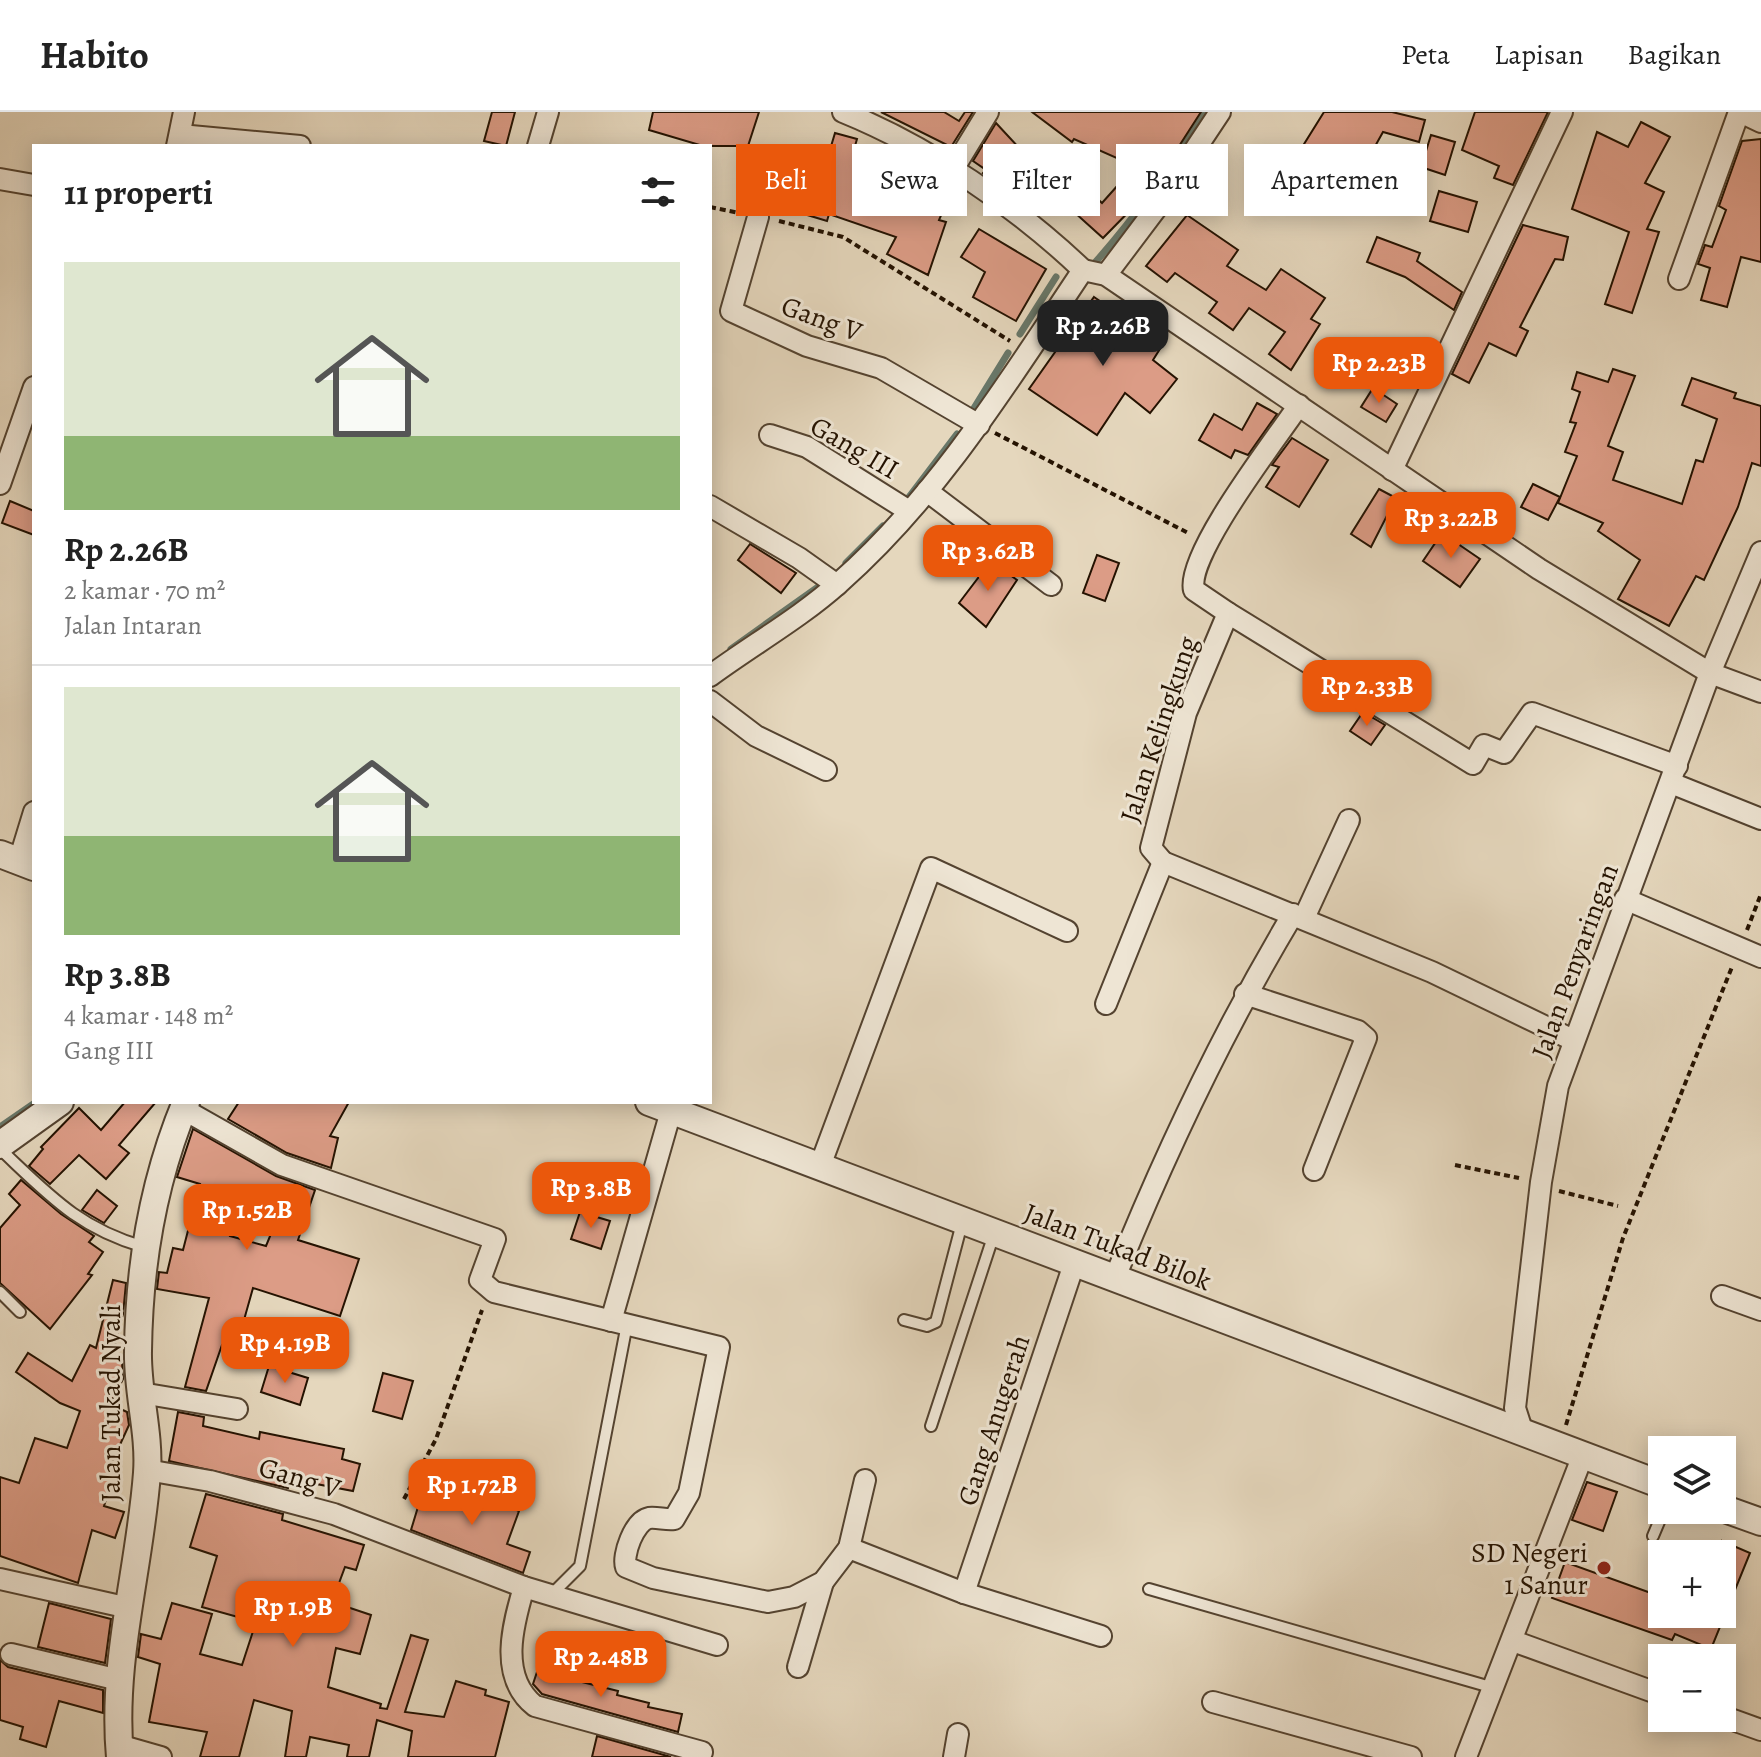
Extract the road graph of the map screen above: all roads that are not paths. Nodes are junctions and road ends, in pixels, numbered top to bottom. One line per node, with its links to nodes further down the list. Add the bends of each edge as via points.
1 (184, 112): 9 (street)
2 (548, 112): 11 (street)
3 (843, 112): 12 (street)
4 (988, 112): 13 (street)
5 (1220, 112): 19 (street)
6 (1562, 112): 25 (street)
7 (1740, 112): 8 (street); 20 (street)
8 (1761, 122)
9 (178, 140): 10 (street)
10 (259, 144)
11 (539, 144)
12 (906, 144)
13 (967, 146)
14 (0, 179): 16 (street)
15 (967, 182): 18 (street, via 1057,245)
16 (32, 185)
17 (758, 217): 23 (street, Gang V, via 731,311 807,346 881,368)
18 (1083, 270): 19 (street); 23 (street)
19 (1106, 275): 22 (street)
20 (1679, 279)
21 (32, 392): 26 (street)
22 (1299, 405): 25 (street); 33 (street, Jalan Kelingkung, via 1206,543 1193,575 1194,590)
23 (979, 425): 27 (street)
24 (770, 435): 29 (street, Gang III, via 807,447)
25 (1392, 470): 34 (street, via 1565,586)
26 (1, 475)
27 (927, 491): 29 (street); 32 (street)
28 (712, 507): 31 (street)
29 (909, 511): 31 (street)
30 (1761, 552): 34 (street, Jalan Penyaringan)
31 (837, 585): 35 (street)
32 (1051, 585)
33 (1228, 613): 39 (street, via 1473,764 1484,745 1504,753 1532,713); 44 (street, Jalan Kelingkung, via 1186,713 1149,842)
34 (1710, 673): 36 (street); 39 (street, Jalan Penyaringan)
35 (712, 675)
36 (1761, 692)
37 (712, 703): 38 (street, via 756,736)
38 (826, 770)
39 (1674, 775): 41 (street); 45 (street, Jalan Penyaringan)
40 (32, 818): 43 (street)
41 (1761, 819)
42 (1349, 820): 46 (street)
43 (18, 861)
44 (1163, 862): 46 (street, Jalan Kelingkung); 50 (street)
45 (1625, 899): 48 (street); 51 (street, Jalan Penyaringan)
46 (1298, 916): 49 (street); 51 (street, Jalan Kelingkung, via 1432,972)
47 (1067, 931): 56 (street, via 931,868)
48 (1761, 957)
49 (1245, 994): 57 (street, via 1366,1038); 62 (street, via 1167,1152)
50 (1106, 1004)
51 (1573, 1040): 71 (street, Jalan Penyaringan, via 1558,1086 1541,1184)
52 (57, 1104): 55 (street)
53 (185, 1106): 60 (street, Jalan Tukad Nyali, via 160,1173); 68 (street, via 296,1171 496,1240 481,1279 490,1289)
54 (660, 1106): 56 (street, Jalan Tukad Bilok); 68 (street)
55 (0, 1147): 60 (lane, via 78,1221)
56 (820, 1166): 58 (street, Jalan Tukad Bilok)
57 (1314, 1170)
58 (963, 1222): 59 (street, Jalan Tukad Bilok); 67 (lane, via 936,1322 927,1326)
59 (994, 1233): 61 (street, Jalan Tukad Bilok); 72 (lane)
60 (146, 1248): 69 (street, Jalan Tukad Nyali, via 138,1353)
61 (1074, 1264): 62 (street, Jalan Tukad Bilok); 86 (street, Gang Anugerah)
62 (1114, 1280): 71 (street, Jalan Tukad Bilok)
63 (0, 1292): 66 (lane)
64 (1722, 1296): 65 (street)
65 (1761, 1310)
66 (20, 1312)
67 (904, 1320)
68 (619, 1322): 83 (street, via 716,1344 720,1350 689,1493 674,1519 640,1523 626,1567 653,1578 768,1602 794,1597); 87 (lane, via 580,1566)
69 (141, 1393): 70 (street); 74 (street, Jalan Tukad Nyali)
70 (237, 1409)
71 (1513, 1422): 73 (street, Jalan Tukad Bilok)
72 (931, 1426)
73 (1571, 1451): 76 (street, Jalan Tukad Bilok); 90 (street)
74 (147, 1470): 84 (street, Gang V, via 334,1514); 88 (street, Jalan Tukad Nyali)
75 (865, 1480): 81 (street)
76 (1648, 1484)
77 (1736, 1513): 78 (street)
78 (1761, 1522)
79 (1655, 1524): 80 (lane)
80 (1653, 1536)
81 (849, 1548): 83 (street); 86 (street)
82 (0, 1579): 88 (street)
83 (823, 1582): 93 (street)
84 (524, 1587): 87 (street, Gang V); 102 (street, via 510,1650 528,1700)
85 (1149, 1589): 95 (lane)
86 (964, 1593): 89 (street)
87 (552, 1594): 91 (street, Gang V)
88 (129, 1608): 94 (street, Jalan Tukad Nyali)
89 (1101, 1636)
90 (1513, 1641): 95 (street); 96 (street)
91 (717, 1645)
92 (11, 1654): 94 (street)
93 (798, 1667)
94 (119, 1680): 101 (street, Jalan Tukad Nyali)
95 (1494, 1688): 106 (street)
96 (1648, 1690)
97 (1213, 1702): 105 (street)
98 (1736, 1721): 99 (street)
99 (1761, 1730)
100 (958, 1734): 104 (street)
101 (119, 1751): 103 (street)
102 (702, 1752)
103 (161, 1757)
104 (954, 1757)
105 (1411, 1757)
106 (1466, 1757)

